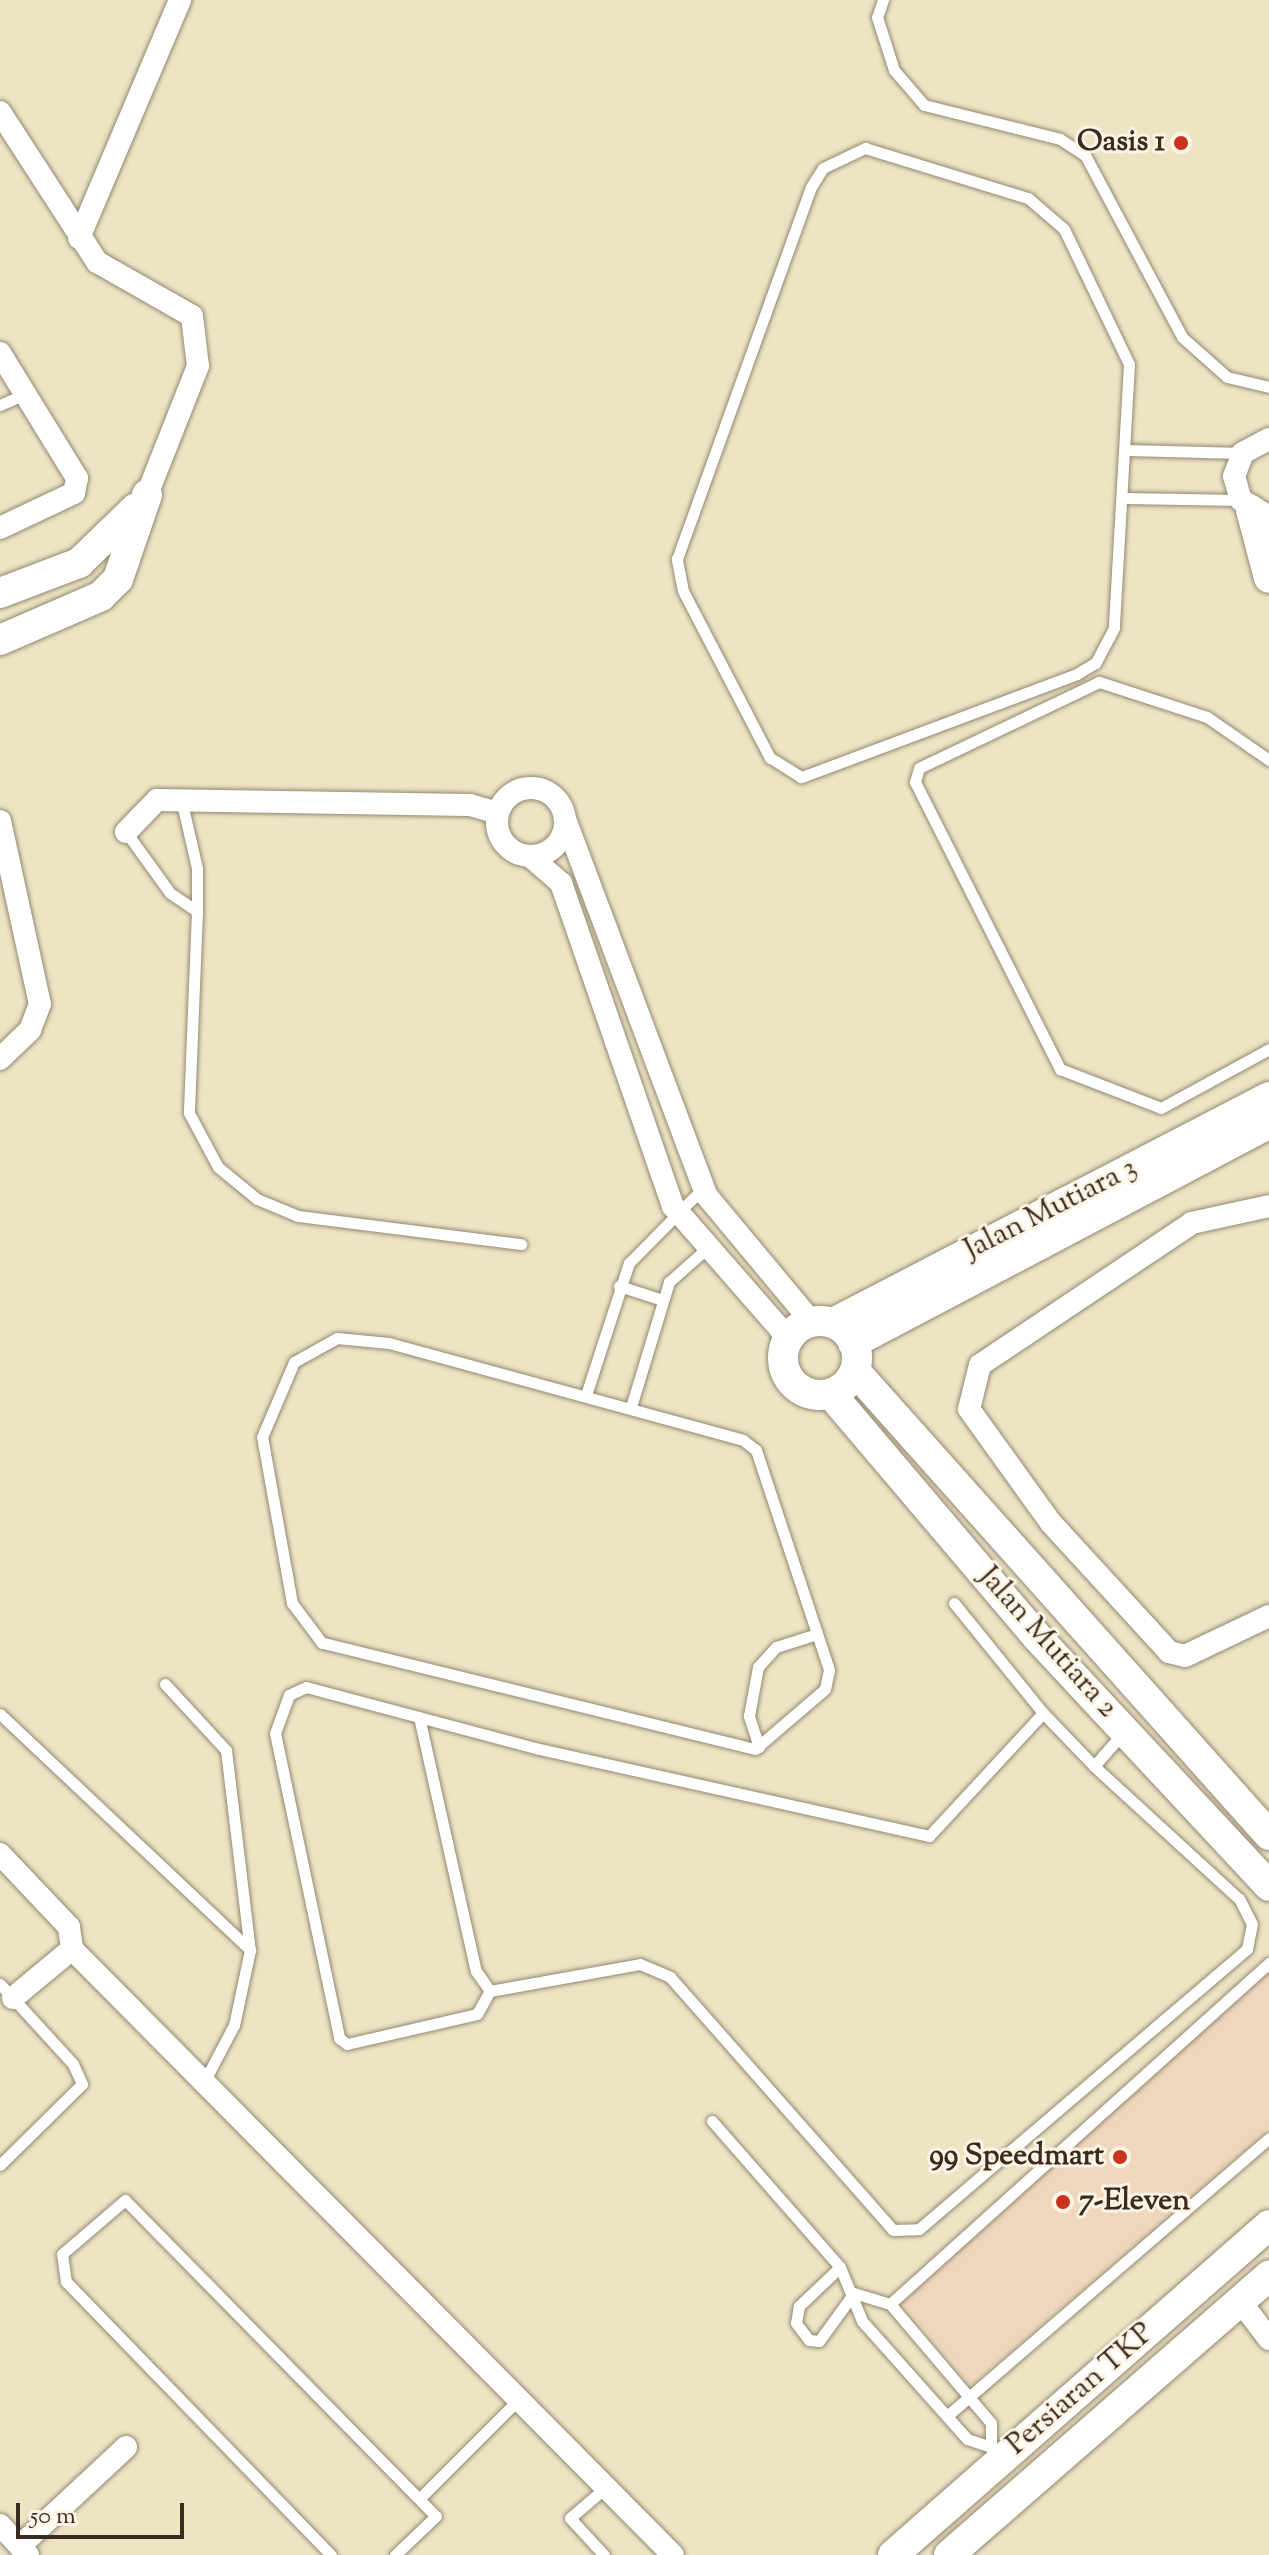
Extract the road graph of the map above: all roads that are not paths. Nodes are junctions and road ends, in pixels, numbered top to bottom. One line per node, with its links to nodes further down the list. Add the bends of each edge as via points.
1 (180, 0): 4 (street)
2 (883, 0): 6 (lane, via 877,17 894,70 924,105 1060,139 1085,155 1182,337 1227,377)
3 (0, 112): 4 (street)
4 (79, 238): 12 (street, via 97,262 192,316 201,341 198,366)
5 (0, 353): 7 (street)
6 (1269, 387)
7 (27, 393): 8 (lane); 15 (street, via 72,462 74,493)
8 (0, 405)
9 (1269, 439): 11 (street)
10 (1127, 450): 11 (lane); 13 (lane); 13 (lane, via 1129,364 1055,216 1028,198 888,151 842,154 811,187 681,543 677,575 770,758 801,777 1095,663 1114,628)
11 (1243, 453): 14 (street, via 1234,476)
12 (147, 495): 17 (street, via 79,563); 18 (street, via 118,579 101,596)
13 (1124, 498): 14 (lane)
14 (1254, 509): 16 (street)
15 (0, 528)
16 (1269, 578)
17 (0, 593)
18 (0, 640)
19 (1269, 760): 28 (lane, via 1207,717 1099,682 919,768 915,782 1060,1069 1152,1109)
20 (181, 799): 21 (street, via 470,805); 24 (street, via 157,800); 27 (lane, via 197,868)
21 (498, 813): 22 (street, via 511,794 532,787 553,795); 25 (street, via 505,846)
22 (565, 819): 25 (street, via 557,845); 31 (street)
23 (0, 821): 26 (street)
24 (126, 832): 27 (lane, via 170,893)
25 (531, 857): 33 (street, via 561,883)
26 (8, 908): 29 (street, via 40,1004 30,1030)
27 (197, 911): 34 (lane, via 189,1113 218,1167 257,1199 298,1216)
28 (1269, 1049)
29 (0, 1059)
30 (1269, 1105): 38 (street, Jalan Mutiara 3)
31 (703, 1188): 33 (lane); 38 (street)
32 (1269, 1206): 43 (street, via 1192,1223 980,1365 969,1409 1051,1523 1169,1652 1185,1656)
33 (678, 1213): 35 (street); 36 (lane, via 629,1263)
34 (521, 1244)
35 (706, 1249): 37 (lane, via 673,1274); 38 (street)
36 (619, 1286): 37 (lane); 40 (lane)
37 (663, 1300): 41 (lane)
38 (828, 1339): 39 (street, Jalan Mutiara 3); 39 (street, via 782,1356 788,1379 807,1393); 52 (street, Jalan Mutiara 2)
39 (831, 1394): 49 (street, Jalan Mutiara 2)
40 (586, 1395): 41 (lane); 50 (lane, via 389,1343 337,1338 303,1352 262,1437 299,1619 329,1647)
41 (631, 1407): 44 (lane, via 729,1433 756,1450)
42 (954, 1603): 46 (lane)
43 (1269, 1616)
44 (817, 1634): 50 (lane, via 829,1670 825,1689); 50 (lane, via 776,1647 758,1667 749,1716)
45 (165, 1684): 57 (lane, via 226,1750)
46 (1043, 1713): 48 (lane, via 929,1836); 51 (lane)
47 (0, 1714): 57 (lane)
48 (419, 1717): 60 (lane, via 476,1971); 60 (lane, via 306,1687 289,1695 275,1733 339,2038 347,2044 477,2014)
49 (1126, 1729): 51 (lane); 55 (street, Jalan Mutiara 2)
50 (759, 1747)
51 (1094, 1766): 60 (lane, via 1239,1899 1252,1924 1247,1949 919,2229 893,2230 864,2204 670,1977 640,1964)
52 (1258, 1819): 53 (street, Jalan Mutiara 2)
53 (1269, 1835)
54 (0, 1854): 56 (street, via 69,1927)
55 (1269, 1886)
56 (72, 1949): 59 (street); 61 (street)
57 (250, 1950): 61 (lane, via 234,2025)
58 (1269, 1963): 70 (lane)
59 (7, 1991): 64 (lane, via 82,2084)
60 (490, 1991)
61 (205, 2080): 73 (street)
62 (712, 2121): 66 (lane)
63 (1269, 2138): 72 (lane)
64 (0, 2165)
65 (1269, 2225): 76 (street, Persiaran TKP)
66 (840, 2267): 68 (lane); 68 (lane, via 799,2306 796,2323 809,2340 819,2341)
67 (1269, 2276): 69 (street, Persiaran TKP)
68 (854, 2293): 70 (lane); 74 (lane, via 862,2321)
69 (1240, 2301): 71 (street); 86 (street, Persiaran TKP)
70 (890, 2304): 72 (lane)
71 (1269, 2339)
72 (970, 2396): 74 (lane); 76 (lane, via 991,2423)
73 (519, 2399): 77 (street); 78 (lane)
74 (947, 2416): 76 (lane, via 967,2439)
75 (126, 2447): 80 (street)
76 (996, 2453): 85 (street, Persiaran TKP)
77 (606, 2487): 83 (lane, via 570,2518); 84 (street)
78 (420, 2498): 81 (lane, via 125,2200 62,2254 66,2282); 82 (lane, via 436,2516)
79 (0, 2525): 80 (street)
80 (24, 2550)
81 (331, 2555)
82 (395, 2555)
83 (604, 2555)
84 (673, 2555)
85 (893, 2555)
86 (949, 2555)

